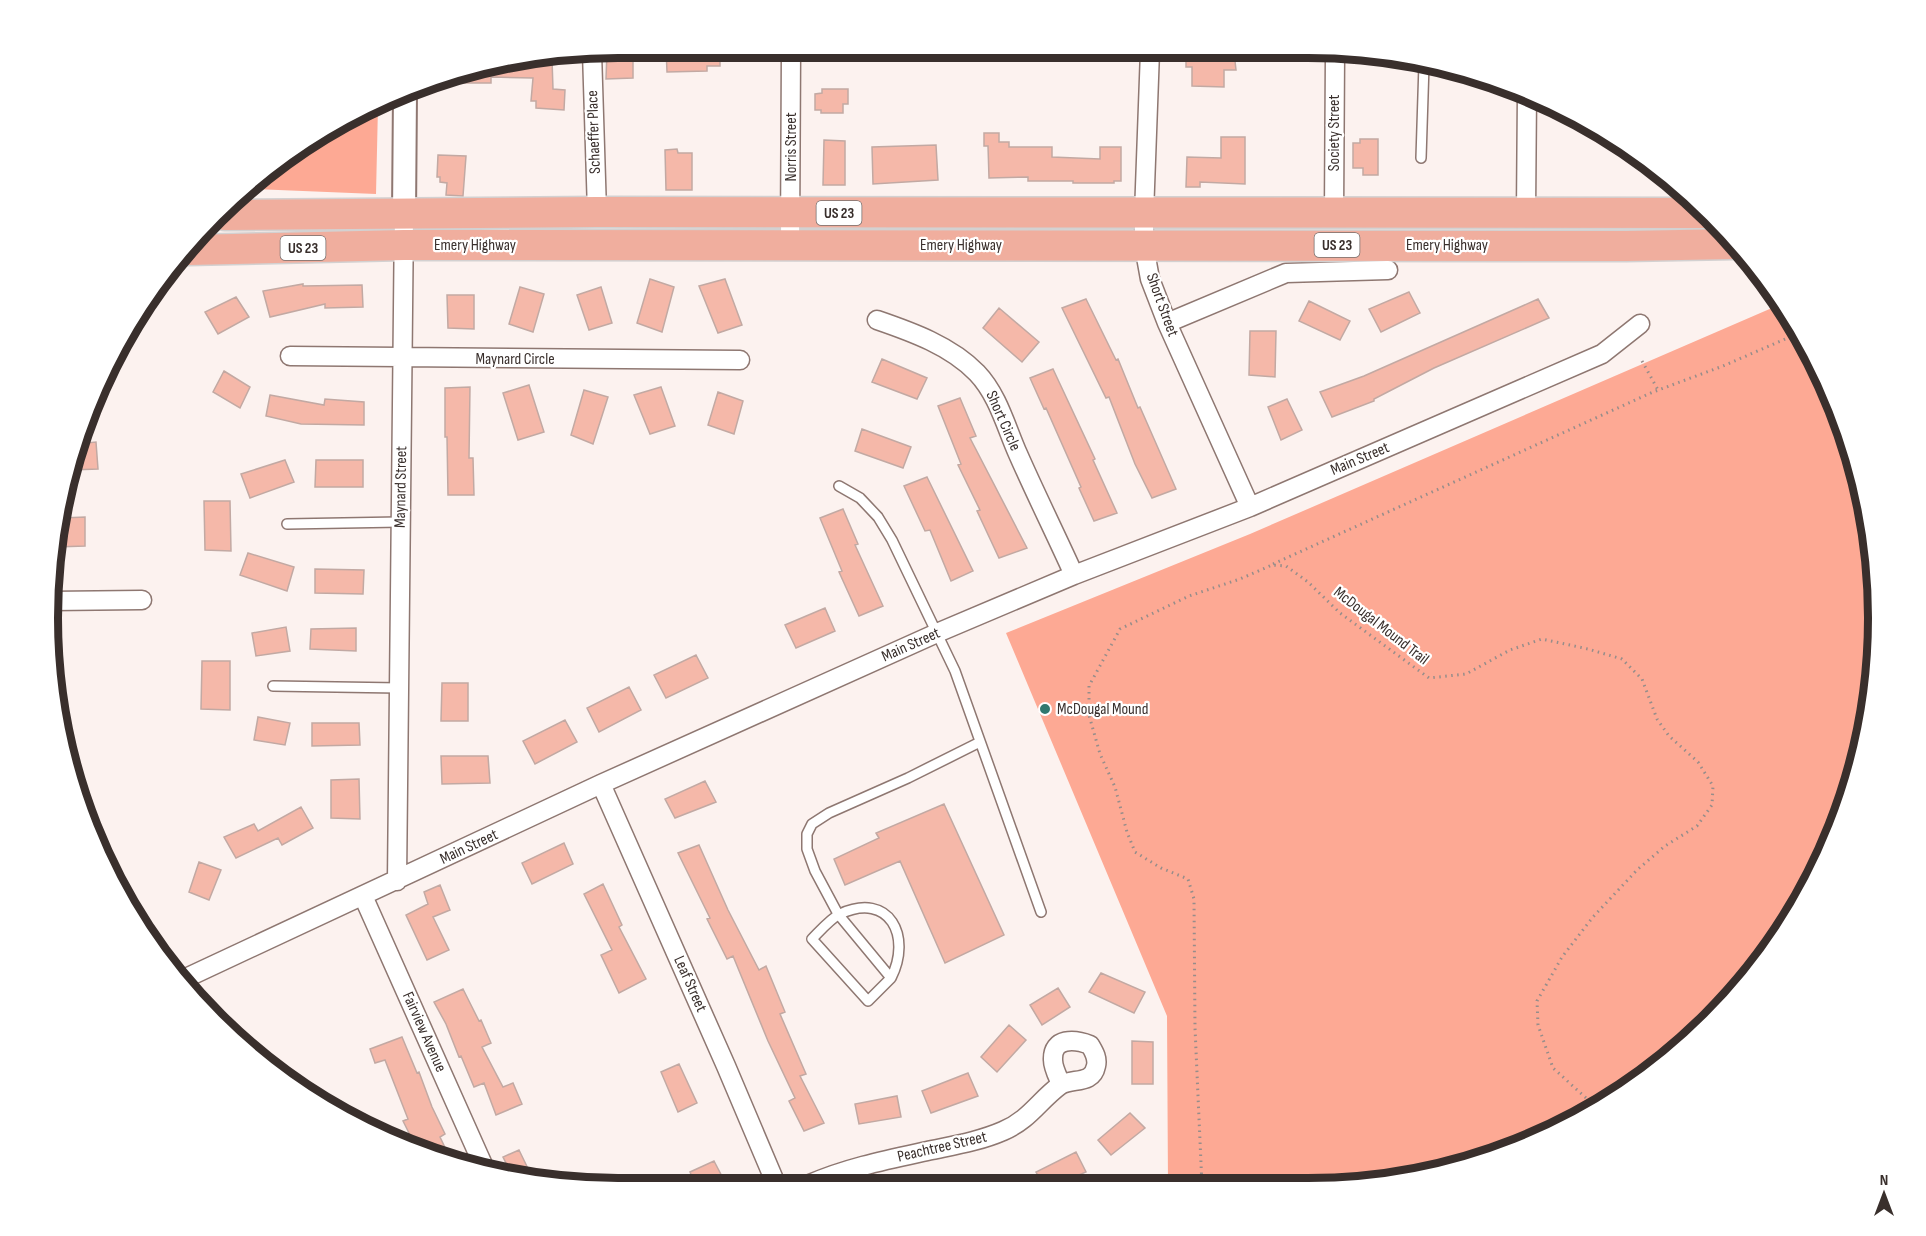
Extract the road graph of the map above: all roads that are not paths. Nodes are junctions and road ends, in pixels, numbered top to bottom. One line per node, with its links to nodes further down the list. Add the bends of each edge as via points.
1 (791, 58): 11 (street, Norris Street)
2 (1150, 58): 12 (street, Short Street)
3 (592, 59): 9 (street, Schaeffer Place)
4 (1335, 59): 13 (street, Society Street)
5 (1424, 71): 8 (lane)
6 (405, 101): 15 (street, Maynard Street)
7 (1527, 103): 10 (street)
8 (1421, 158)
9 (597, 212): 11 (highway, Emery Highway / US 23); 15 (highway, Emery Highway / US 23)
10 (1526, 212): 13 (highway, Emery Highway / US 23); 14 (highway, Emery Highway / US 23)
11 (790, 213): 12 (highway, Emery Highway / US 23); 17 (street, Norris Street)
12 (1144, 213): 13 (highway, Emery Highway / US 23); 20 (street, Short Street)
13 (1334, 213)
14 (1694, 213)
15 (404, 214): 16 (highway, Emery Highway / US 23); 19 (street, Maynard Street)
16 (230, 215)
17 (790, 244): 19 (highway, Emery Highway / US 23); 20 (highway, Emery Highway / US 23)
18 (1725, 244): 20 (highway, Emery Highway / US 23)
19 (404, 245): 21 (highway, Emery Highway / US 23); 27 (street, Maynard Street)
20 (1144, 246): 24 (street, Short Street, via 1150,279)
21 (196, 250)
22 (1388, 270): 24 (street, via 1286,273)
23 (877, 320): 33 (street, Short Circle, via 916,333 946,350 972,368 991,390)
24 (1167, 323): 30 (street, Short Street)
25 (1640, 324): 30 (street, Main Street, via 1602,354)
26 (290, 356): 27 (street, Maynard Circle)
27 (402, 358): 28 (street, Maynard Circle); 31 (street, Maynard Street)
28 (740, 360)
29 (838, 486): 36 (lane, via 860,498 878,517)
30 (1250, 507): 33 (street, Main Street)
31 (400, 522): 32 (lane); 38 (street, Maynard Street)
32 (287, 524)
33 (1074, 575): 36 (street, Main Street)
34 (142, 600): 35 (street)
35 (59, 601)
36 (937, 633): 39 (lane); 40 (street, Main Street)
37 (273, 686): 38 (lane)
38 (399, 688): 41 (street, Maynard Street)
39 (980, 742): 43 (lane); 44 (lane, via 812,824 807,849)
40 (601, 784): 41 (street, Main Street); 49 (street, Leaf Street)
41 (398, 881): 42 (street, Main Street)
42 (363, 896): 45 (street, Main Street); 48 (street, Fairview Avenue)
43 (1041, 912)
44 (838, 915): 46 (lane); 46 (lane, via 863,908 889,916 899,948); 46 (lane, via 812,939 868,1001)
45 (189, 977)
46 (891, 978)
47 (1061, 1084): 50 (street, Peachtree Street, via 1031,1114 1005,1131)
48 (481, 1160)
49 (773, 1178)
50 (825, 1178)

